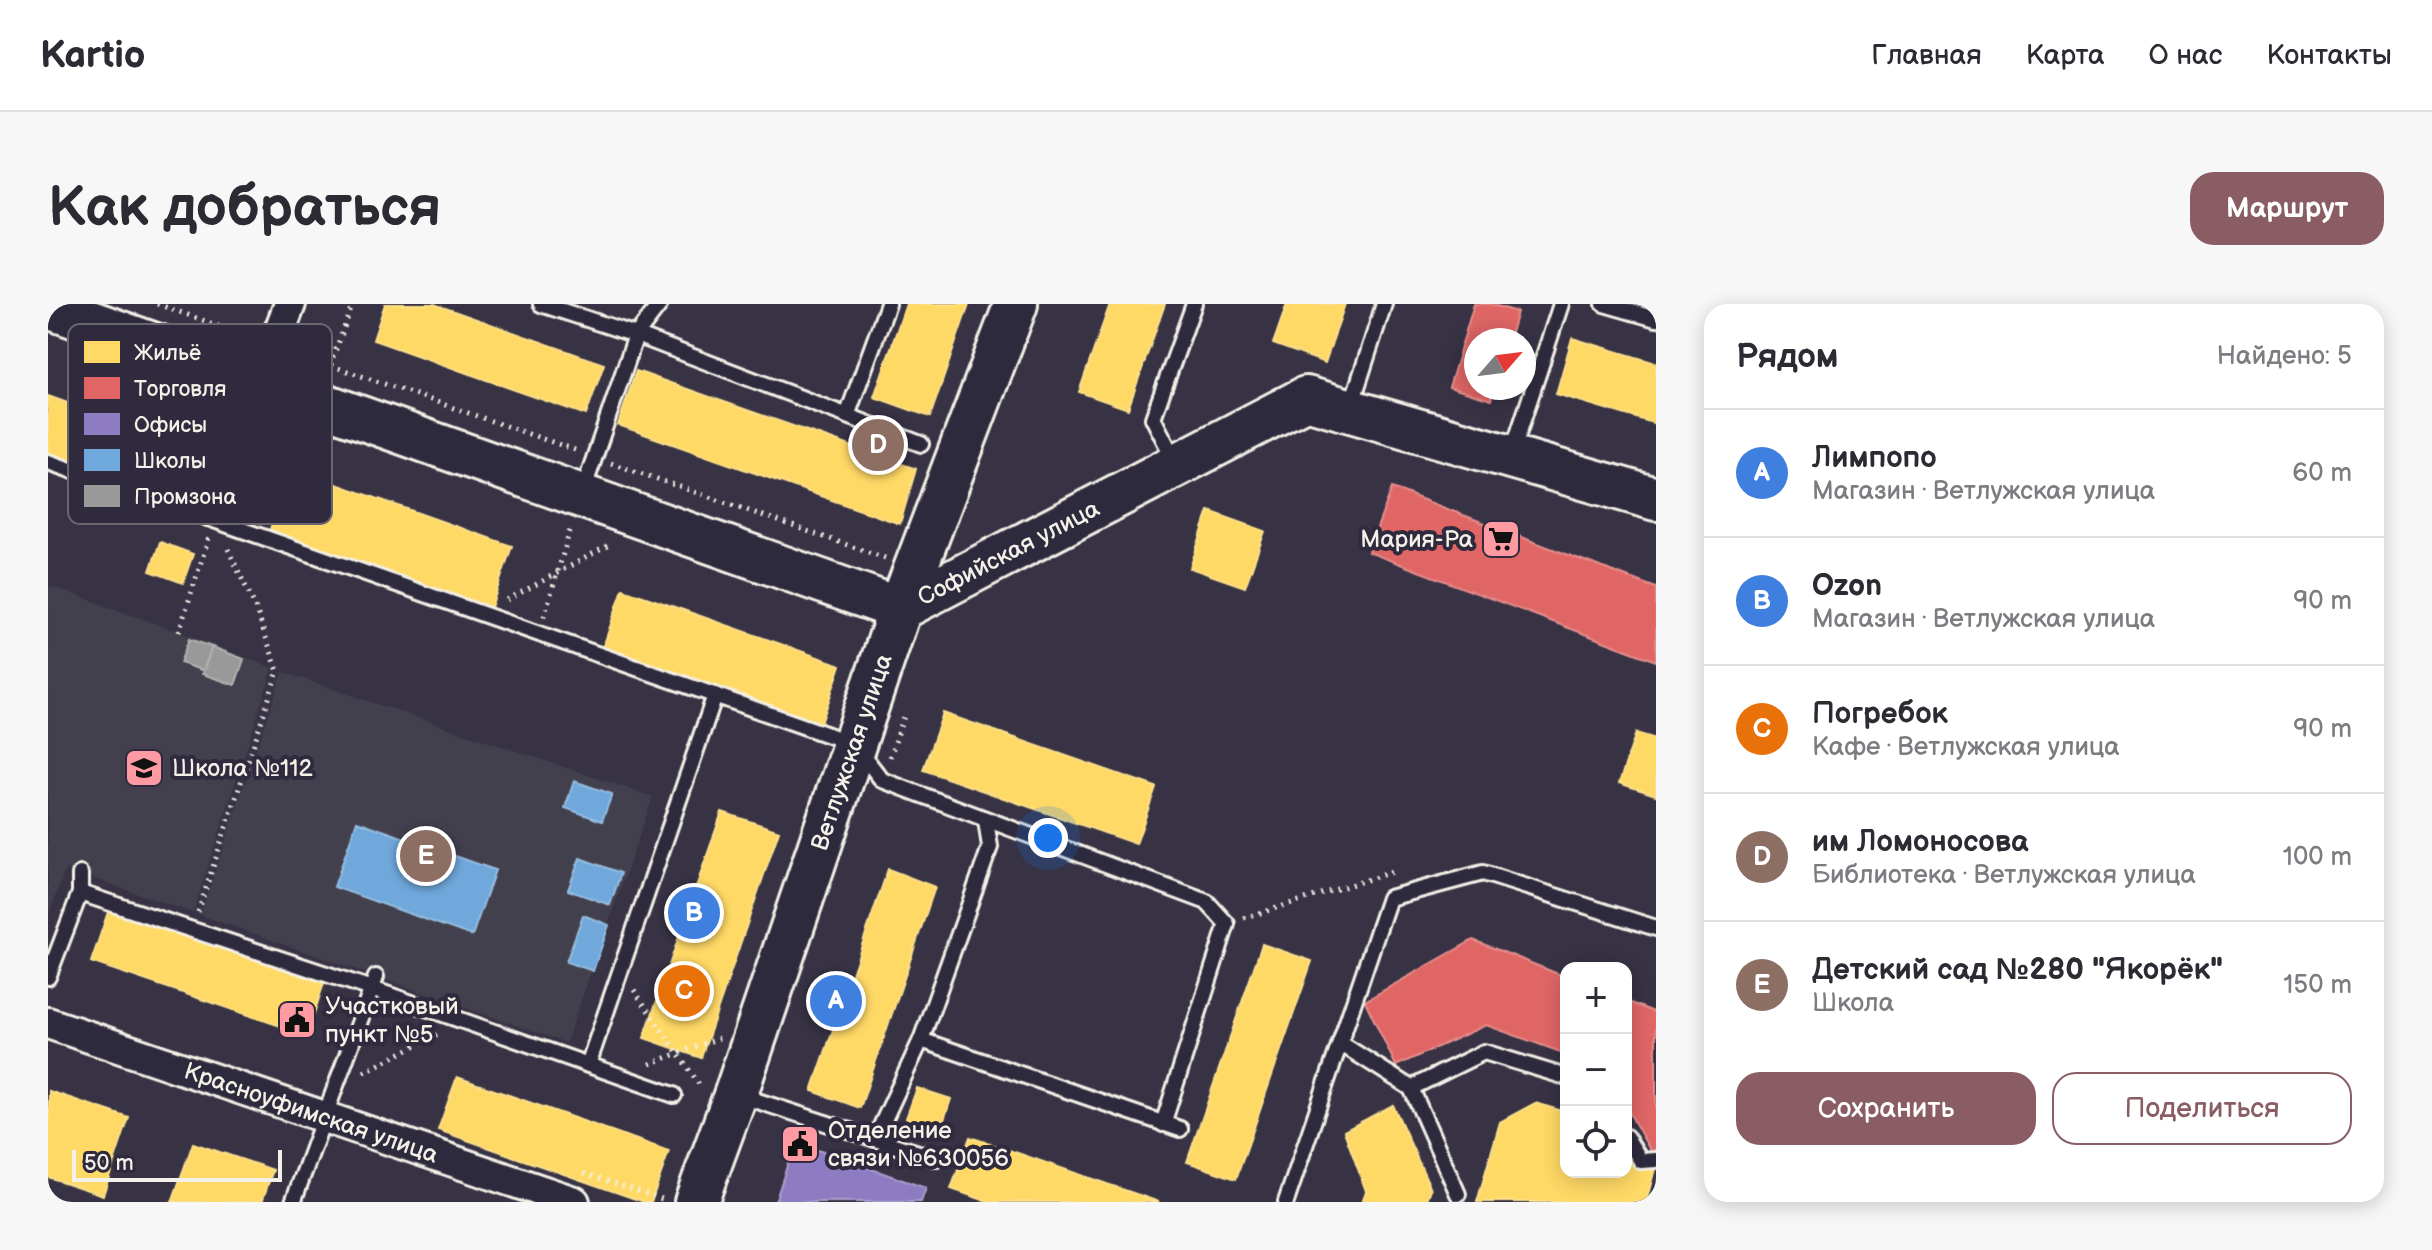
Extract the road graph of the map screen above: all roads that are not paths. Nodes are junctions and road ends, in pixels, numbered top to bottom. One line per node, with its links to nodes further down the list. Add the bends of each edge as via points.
1 (290, 304): 13 (street)
2 (541, 304): 14 (lane)
3 (660, 304): 14 (lane)
4 (888, 304): 17 (lane)
5 (1016, 304): 26 (main road, Ветлужская улица)
6 (1194, 304): 21 (lane, via 1153,418)
7 (1384, 304): 16 (lane)
8 (1561, 304): 19 (lane)
9 (1604, 304): 11 (lane)
10 (48, 307): 12 (main road, Софийская улица)
11 (1656, 319)
12 (107, 324)
13 (282, 324)
14 (636, 335): 17 (lane); 24 (lane)
15 (332, 399): 24 (main road, Софийская улица)
16 (1349, 411): 19 (main road, Софийская улица); 21 (main road, Софийская улица, via 1306,398)
17 (847, 416): 18 (lane)
18 (921, 444)
19 (1511, 456): 23 (main road, Софийская улица)
20 (48, 462): 22 (lane)
21 (1177, 465): 26 (main road, Софийская улица)
22 (68, 469)
23 (1656, 499)
24 (577, 507): 26 (main road, Софийская улица)
25 (225, 524): 27 (lane)
26 (900, 609): 28 (main road, Ветлужская улица)
27 (715, 695): 28 (lane); 38 (lane)
28 (854, 744): 29 (lane, via 882,780); 41 (main road, Ветлужская улица)
29 (986, 820): 36 (lane, via 990,847); 44 (lane, via 1207,902 1227,924)
30 (80, 874): 31 (lane)
31 (80, 893): 33 (lane); 34 (lane)
32 (1656, 928): 37 (lane, via 1483,873 1389,898)
33 (48, 977)
34 (374, 983): 38 (lane); 43 (lane)
35 (48, 1023): 43 (street, Красноуфимская улица)
36 (921, 1040): 44 (lane); 46 (lane)
37 (1340, 1043): 40 (lane); 54 (lane)
38 (588, 1065): 42 (lane)
39 (1560, 1075): 40 (lane, via 1484,1052)
40 (1411, 1088): 50 (lane)
41 (720, 1092): 46 (lane); 53 (main road, Ветлужская улица)
42 (674, 1095)
43 (323, 1116): 51 (lane); 52 (street, Красноуфимская улица)
44 (1163, 1124): 45 (lane)
45 (1180, 1129)
46 (875, 1139): 48 (lane)
47 (1632, 1147): 49 (lane, via 1641,1161)
48 (937, 1159)
49 (1656, 1160)
50 (1458, 1194)
51 (293, 1202)
52 (574, 1202)
53 (696, 1202)
54 (1286, 1202)

